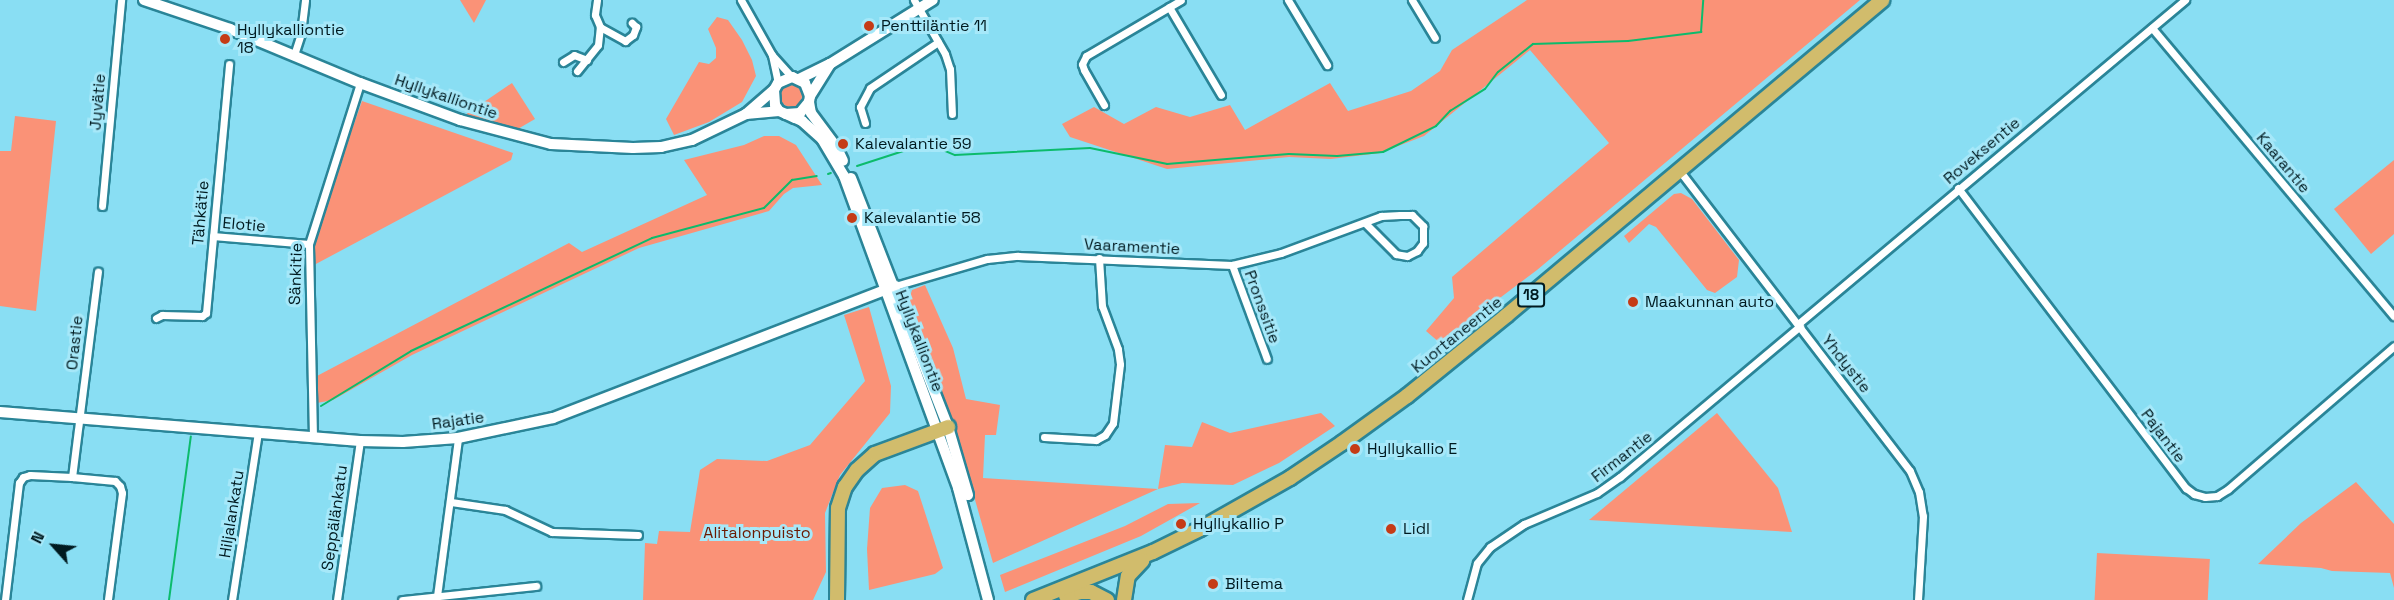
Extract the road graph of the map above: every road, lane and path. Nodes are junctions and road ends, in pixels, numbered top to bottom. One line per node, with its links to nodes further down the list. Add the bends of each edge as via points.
1 (121, 0): 39 (street, Jyvätie)
2 (144, 0): 19 (main road, Hyllykalliontie, via 231,28)
3 (305, 0): 19 (street, via 302,33)
4 (597, 0): 15 (street, via 595,15)
5 (741, 0): 20 (street)
6 (933, 0): 12 (main road)
7 (1181, 0): 13 (street)
8 (1288, 0): 25 (street)
9 (1412, 0): 17 (street)
10 (1882, 0): 37 (highway, Kuortaneentie / 18)
11 (2185, 0): 16 (street, Roveksentie)
12 (916, 4): 18 (street); 24 (main road)
13 (1169, 7): 30 (street); 32 (street, via 1086,56 1084,70)
14 (632, 23): 15 (street, via 636,27 633,35 625,41)
15 (600, 27): 21 (street, via 598,45)
16 (2152, 28): 38 (street, Roveksentie); 47 (street, Kaarantie)
17 (1435, 38)
18 (938, 42): 35 (street, via 950,69); 36 (street, via 870,88 860,107)
19 (294, 55): 28 (main road, Hyllykalliontie)
20 (772, 55): 27 (street); 29 (street)
21 (587, 60): 22 (street, via 574,55); 26 (street)
22 (563, 62)
23 (229, 64): 41 (street, Tähkätie)
24 (830, 64): 27 (main road); 31 (main road)
25 (1327, 65)
26 (577, 71)
27 (796, 78): 29 (main road); 31 (main road, via 805,83)
28 (360, 83): 34 (main road, Hyllykalliontie, via 519,137 586,148 661,147 692,140); 42 (street, Sänkitie)
29 (776, 86): 33 (main road, via 775,105); 34 (main road, Hyllykalliontie)
30 (1221, 95)
31 (809, 99): 33 (main road, via 800,112); 46 (main road, Hyllykalliontie, via 811,113 837,148 866,210)
32 (1104, 105)
33 (783, 112): 34 (main road, Hyllykalliontie); 46 (main road, Hyllykalliontie, via 807,126 833,155)
34 (746, 114)
35 (952, 114)
36 (865, 123)
37 (1679, 170): 49 (street, Yhdystie); 63 (highway, Kuortaneentie / 18, via 1407,396 1290,478)
38 (1958, 188): 49 (street, Roveksentie); 50 (street, Pajantie, via 2194,494 2217,496 2228,489)
39 (102, 206)
40 (1366, 224): 40 (street, Vaaramentie, via 1396,254 1407,256 1418,251 1423,243 1423,226 1412,215 1381,216); 44 (street, Vaaramentie)
41 (213, 236): 42 (street, Elotie); 48 (street, Tähkätie, via 206,313)
42 (309, 244): 56 (street, Sänkitie)
43 (1100, 258): 44 (street, Vaaramentie); 46 (street, Vaaramentie, via 987,259); 57 (street, via 1102,306 1120,364 1113,423 1096,440)
44 (1232, 265): 51 (street, Pronssitie)
45 (98, 272): 53 (street, Orastie)
46 (889, 288): 54 (main road, Hyllykalliontie); 58 (main road, Rajatie, via 553,418)
47 (2394, 316)
48 (156, 318)
49 (1799, 325): 80 (street, Firmantie, via 1620,477 1597,493 1524,524 1490,547 1477,563); 81 (street, Yhdystie, via 1910,471 1923,516)
50 (2394, 346)
51 (1267, 359)
52 (0, 412): 53 (main road, Rajatie)
53 (81, 418): 55 (main road, Rajatie); 60 (street, Orastie)
54 (942, 429): 64 (highway, via 874,454 845,487 838,508); 74 (main road, Hyllykalliontie); 75 (main road, Hyllykalliontie, via 983,549)
55 (258, 432): 56 (main road, Rajatie); 69 (street, Hiljalankatu)
56 (313, 437): 59 (main road, Rajatie)
57 (1044, 437)
58 (458, 438): 59 (main road, Rajatie); 61 (street)
59 (360, 441): 70 (street, Seppälänkatu)
60 (72, 477): 67 (street, via 30,475 19,483); 68 (street, via 115,481 120,486)
61 (451, 502): 62 (street, via 505,510 552,532); 66 (street)
62 (638, 536)
63 (1153, 552): 76 (highway, Kuortaneentie / 18); 79 (highway, via 1128,576)
64 (839, 584): 72 (highway); 73 (highway)
65 (536, 586): 66 (street)
66 (437, 596): 71 (street)
67 (4, 600)
68 (108, 600)
69 (232, 600)
70 (337, 600)
71 (402, 600)
72 (837, 600)
73 (844, 600)
74 (988, 600)
75 (995, 600)
76 (1033, 600)
77 (1055, 600): 78 (highway, via 1081,592)
78 (1107, 600)
79 (1124, 600)
80 (1467, 600)
81 (1918, 600)

